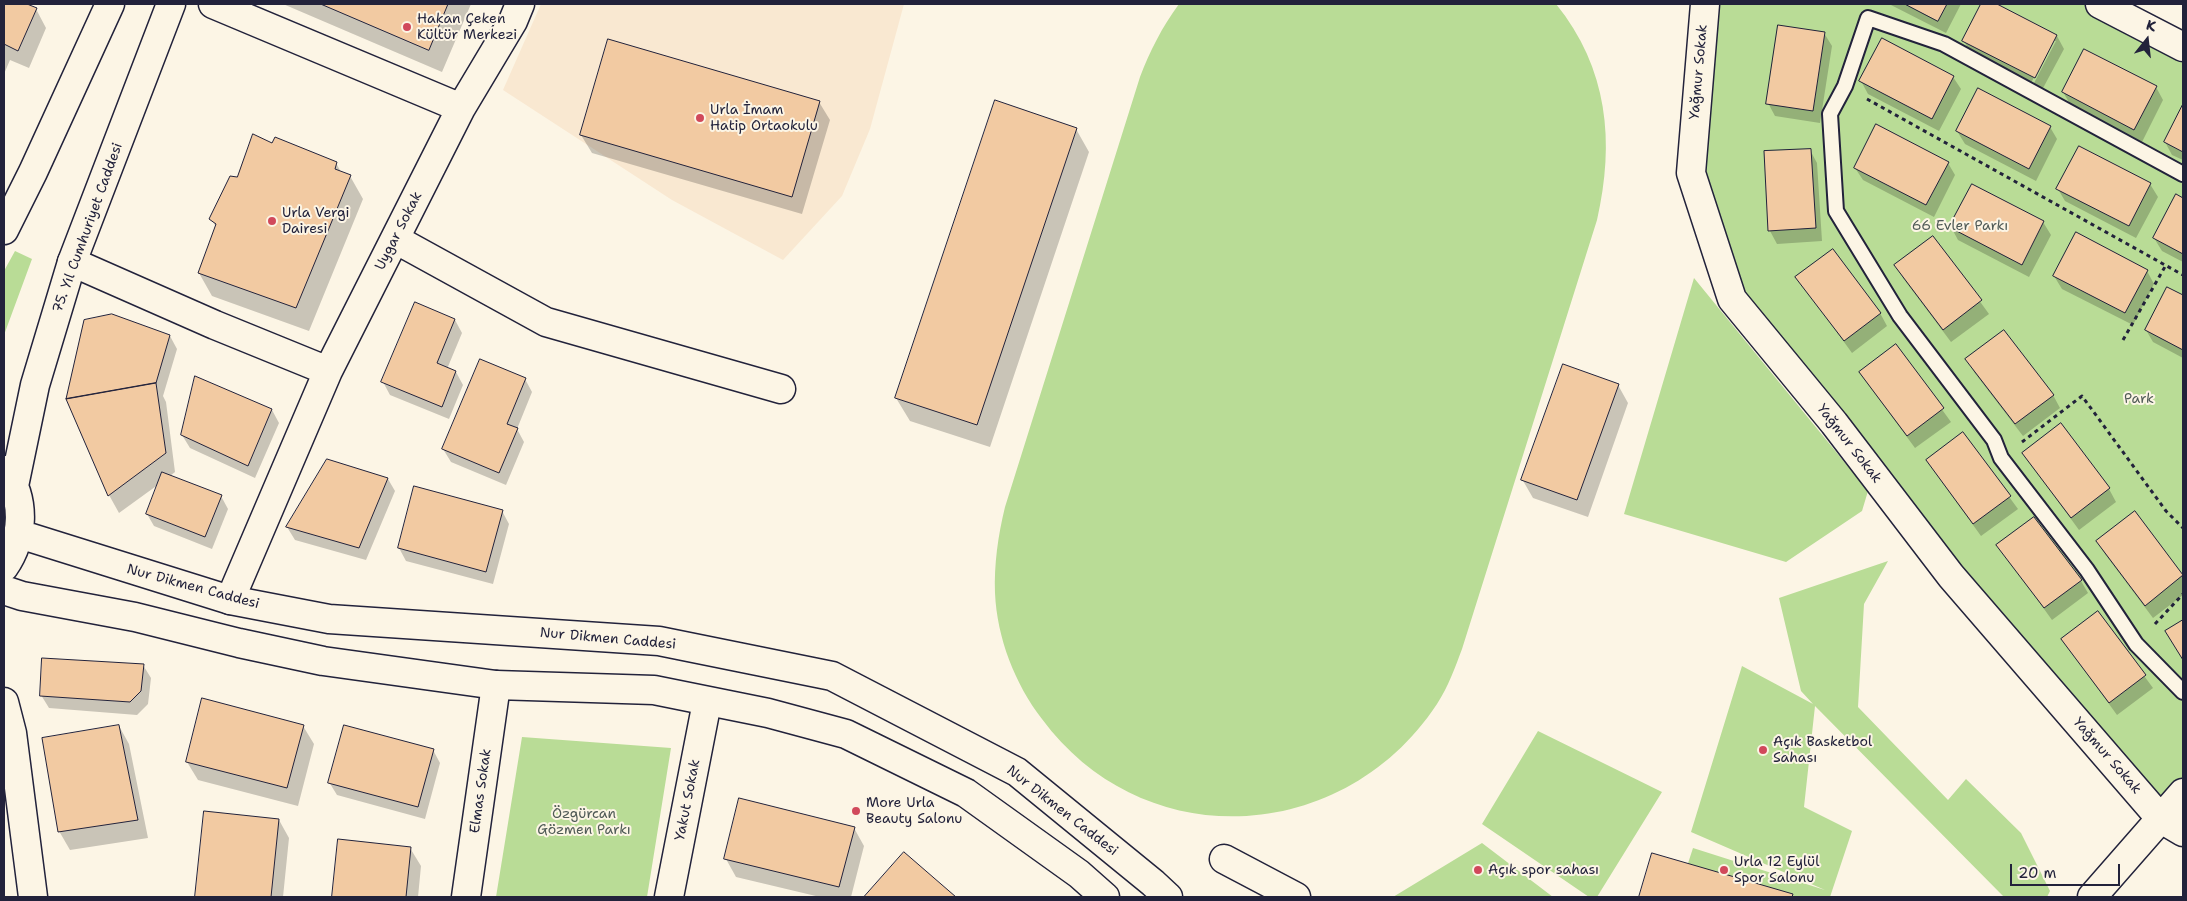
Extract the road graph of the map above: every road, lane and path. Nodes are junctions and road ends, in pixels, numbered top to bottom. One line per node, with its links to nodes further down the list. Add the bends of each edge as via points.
1 (110, 4): 11 (street)
2 (171, 4): 13 (street, 75. Yıl Cumhuriyet Caddesi)
3 (213, 4): 9 (street)
4 (520, 4): 9 (street, Uygar Sokak)
5 (1705, 4): 33 (street, Yağmur Sokak, via 1691,173 1732,299 1834,423 1951,576)
6 (2100, 4): 7 (street)
7 (2183, 47)
8 (1845, 86): 10 (lane, via 1868,18 1944,44); 14 (path); 19 (lane, via 1830,114 1836,211 1900,316 1994,440)
9 (461, 108): 12 (street, Uygar Sokak)
10 (2183, 174)
11 (4, 230)
12 (395, 239): 17 (street, Uygar Sokak); 18 (street, via 546,322)
13 (72, 262): 17 (street); 20 (street, 75. Yıl Cumhuriyet Caddesi)
14 (2166, 265): 15 (path); 16 (path)
15 (2183, 275)
16 (2123, 340)
17 (328, 371): 26 (street, Uygar Sokak)
18 (781, 390)
19 (2001, 458): 21 (path, via 2082,396 2166,511); 27 (lane, via 2087,570)
20 (9, 477): 22 (street, via 20,510)
21 (2183, 528)
22 (19, 534): 23 (street); 26 (street, Nur Dikmen Caddesi)
23 (4, 567)
24 (4, 590): 28 (street, via 323,661)
25 (2183, 594): 27 (path)
26 (230, 600): 39 (street, Nur Dikmen Caddesi, via 329,619 659,641 832,676 1017,772)
27 (2136, 644): 29 (lane)
28 (496, 685): 31 (street, via 654,690); 36 (street, Elmas Sokak)
29 (2183, 692)
30 (4, 702): 35 (street, via 12,733)
31 (707, 702): 37 (street, Yakut Sokak); 38 (street, via 768,713 846,734 957,788 1080,874)
32 (2183, 793): 33 (street)
33 (2172, 826): 41 (street)
34 (1224, 859): 40 (street)
35 (33, 897)
36 (466, 897)
37 (669, 897)
38 (1105, 897)
39 (1168, 897)
40 (1296, 897)
41 (2092, 897)

